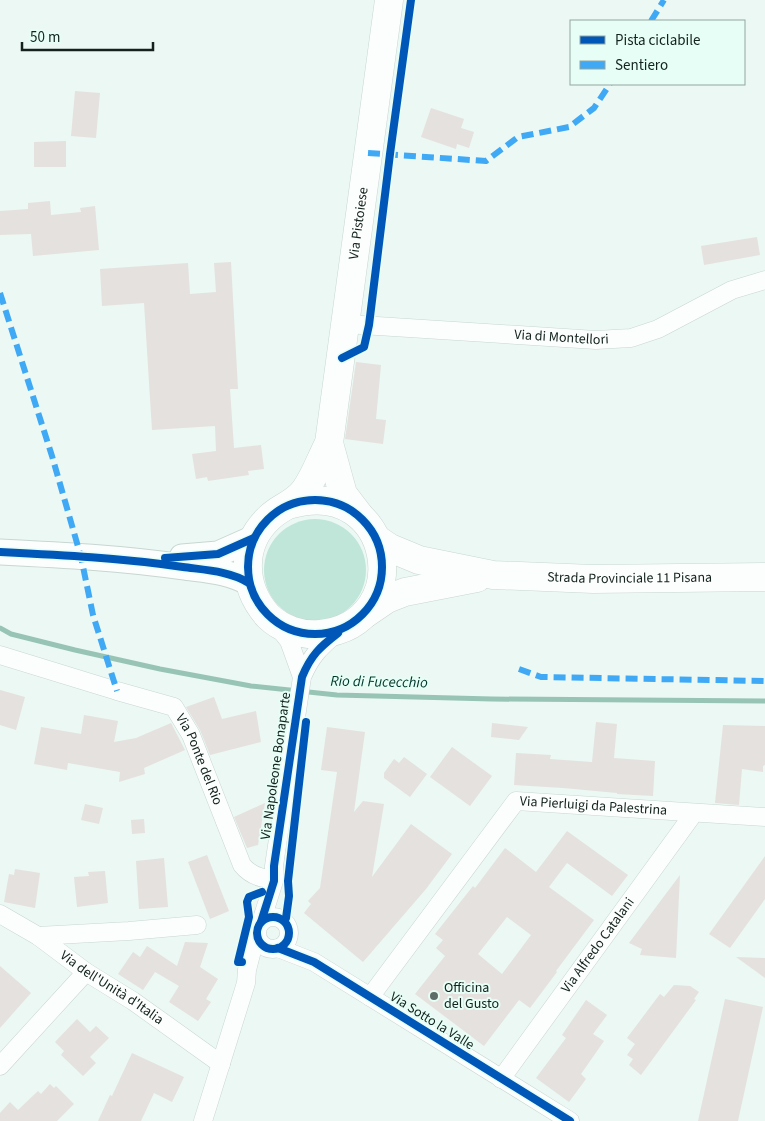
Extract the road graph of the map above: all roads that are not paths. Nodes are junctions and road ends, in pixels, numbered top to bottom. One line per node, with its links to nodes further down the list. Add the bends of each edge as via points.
1 (389, 0): 3 (main road, Via Pistoiese)
2 (765, 280): 3 (street, Via di Montellori, via 732,290 658,329 630,338 596,340)
3 (346, 324): 4 (main road, Via Pistoiese)
4 (330, 443): 5 (main road, Via Pistoiese, via 305,490); 6 (main road, Via Pistoiese, via 343,494)
5 (292, 504): 6 (main road, via 304,500 328,501); 7 (main road, via 270,517)
6 (360, 516): 8 (main road)
7 (254, 538): 10 (main road, via 218,554); 13 (main road, via 248,560)
8 (378, 540): 11 (main road, Strada Provinciale 11 Pisana, via 419,560); 15 (main road, via 381,580 374,600)
9 (0, 552): 10 (main road)
10 (137, 560): 13 (main road, via 207,570 239,577)
11 (493, 575): 12 (main road, Strada Provinciale 11 Pisana, via 593,579); 15 (main road, Strada Provinciale 11 Pisana, via 405,592 387,599)
12 (765, 577)
13 (249, 583): 14 (main road, via 254,596)
14 (271, 618): 15 (main road, via 306,634 325,634); 17 (street, Via Napoleone Bonaparte, via 289,640)
15 (353, 622): 17 (street, Via Napoleone Bonaparte, via 322,645 309,660)
16 (0, 655): 20 (street, Via Ponte del Rio, via 174,707 191,735 242,865 253,874)
17 (302, 677): 20 (street, Via Napoleone Bonaparte)
18 (694, 813): 19 (street, Via Pierluigi da Palestrina); 30 (street, Via Pierluigi da Palestrina, via 516,801); 33 (street, Via Alfredo Catalani)
19 (765, 817)
20 (274, 880): 23 (street, Via Napoleone Bonaparte); 24 (street, Via Napoleone Bonaparte)
21 (0, 914): 25 (street, Via dell'Unità d'Italia)
22 (196, 924): 25 (street)
23 (259, 926): 24 (street, via 265,918 275,916 284,920); 26 (street, via 258,941 265,947); 29 (street, Via Napoleone Bonaparte)
24 (288, 928): 26 (street, Via Napoleone Bonaparte, via 287,941); 27 (street, Via Sotto la Valle, via 293,939)
25 (38, 936): 28 (street, Via dell'Unità d'Italia)
26 (277, 948): 27 (street, Via Sotto la Valle); 29 (street, Via Napoleone Bonaparte)
27 (314, 962): 30 (street, Via Sotto la Valle)
28 (86, 972): 31 (street, Via dell'Unità d'Italia, via 133,1001); 32 (street)
29 (246, 983): 31 (street, Via Napoleone Bonaparte)
30 (370, 997): 33 (street, Via Sotto la Valle)
31 (221, 1064): 34 (street, Via Napoleone Bonaparte)
32 (0, 1066)
33 (501, 1078): 35 (street, Via Sotto la Valle)
34 (203, 1121)
35 (570, 1121)

